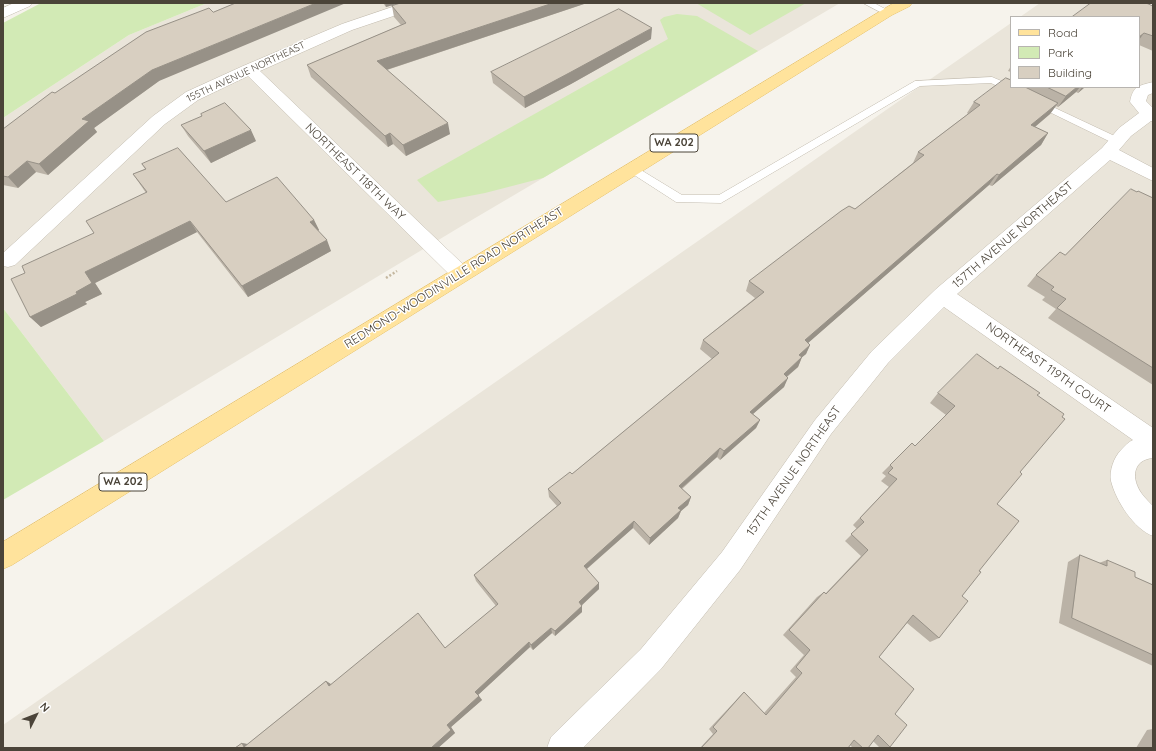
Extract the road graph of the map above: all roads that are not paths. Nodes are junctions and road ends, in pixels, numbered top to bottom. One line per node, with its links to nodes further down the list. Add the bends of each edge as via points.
1 (25, 3): 6 (street)
2 (418, 3): 7 (street, 155TH AVENUE NORTHEAST, via 347,27)
3 (867, 3): 5 (lane)
4 (905, 3): 5 (main road, REDMOND-WOODINVILLE ROAD NORTHEAST / WA 202)
5 (887, 12): 11 (main road, REDMOND-WOODINVILLE ROAD NORTHEAST / WA 202)
6 (3, 14)
7 (249, 70): 13 (street, 155TH AVENUE NORTHEAST, via 192,96 159,120); 14 (street, NORTHEAST 118TH WAY)
8 (1153, 87): 9 (street, 157TH AVENUE NORTHEAST, via 1140,92 1138,102)
9 (1151, 115): 10 (street, 157TH AVENUE NORTHEAST, via 1125,132)
10 (1113, 147): 11 (lane, via 992,80 918,83 720,199 680,199); 12 (street); 15 (street, 157TH AVENUE NORTHEAST)
11 (632, 169): 14 (main road, REDMOND-WOODINVILLE ROAD NORTHEAST / WA 202)
12 (1153, 174)
13 (8, 260)
14 (461, 274): 19 (main road, REDMOND-WOODINVILLE ROAD NORTHEAST / WA 202)
15 (943, 294): 16 (street, NORTHEAST 119TH COURT); 20 (street, 157TH AVENUE NORTHEAST, via 880,357 823,426 731,561 650,660)
16 (1153, 441)
17 (1153, 447): 18 (street, via 1138,449 1125,462 1123,480 1133,502)
18 (1153, 524)
19 (3, 556)
20 (562, 748)

